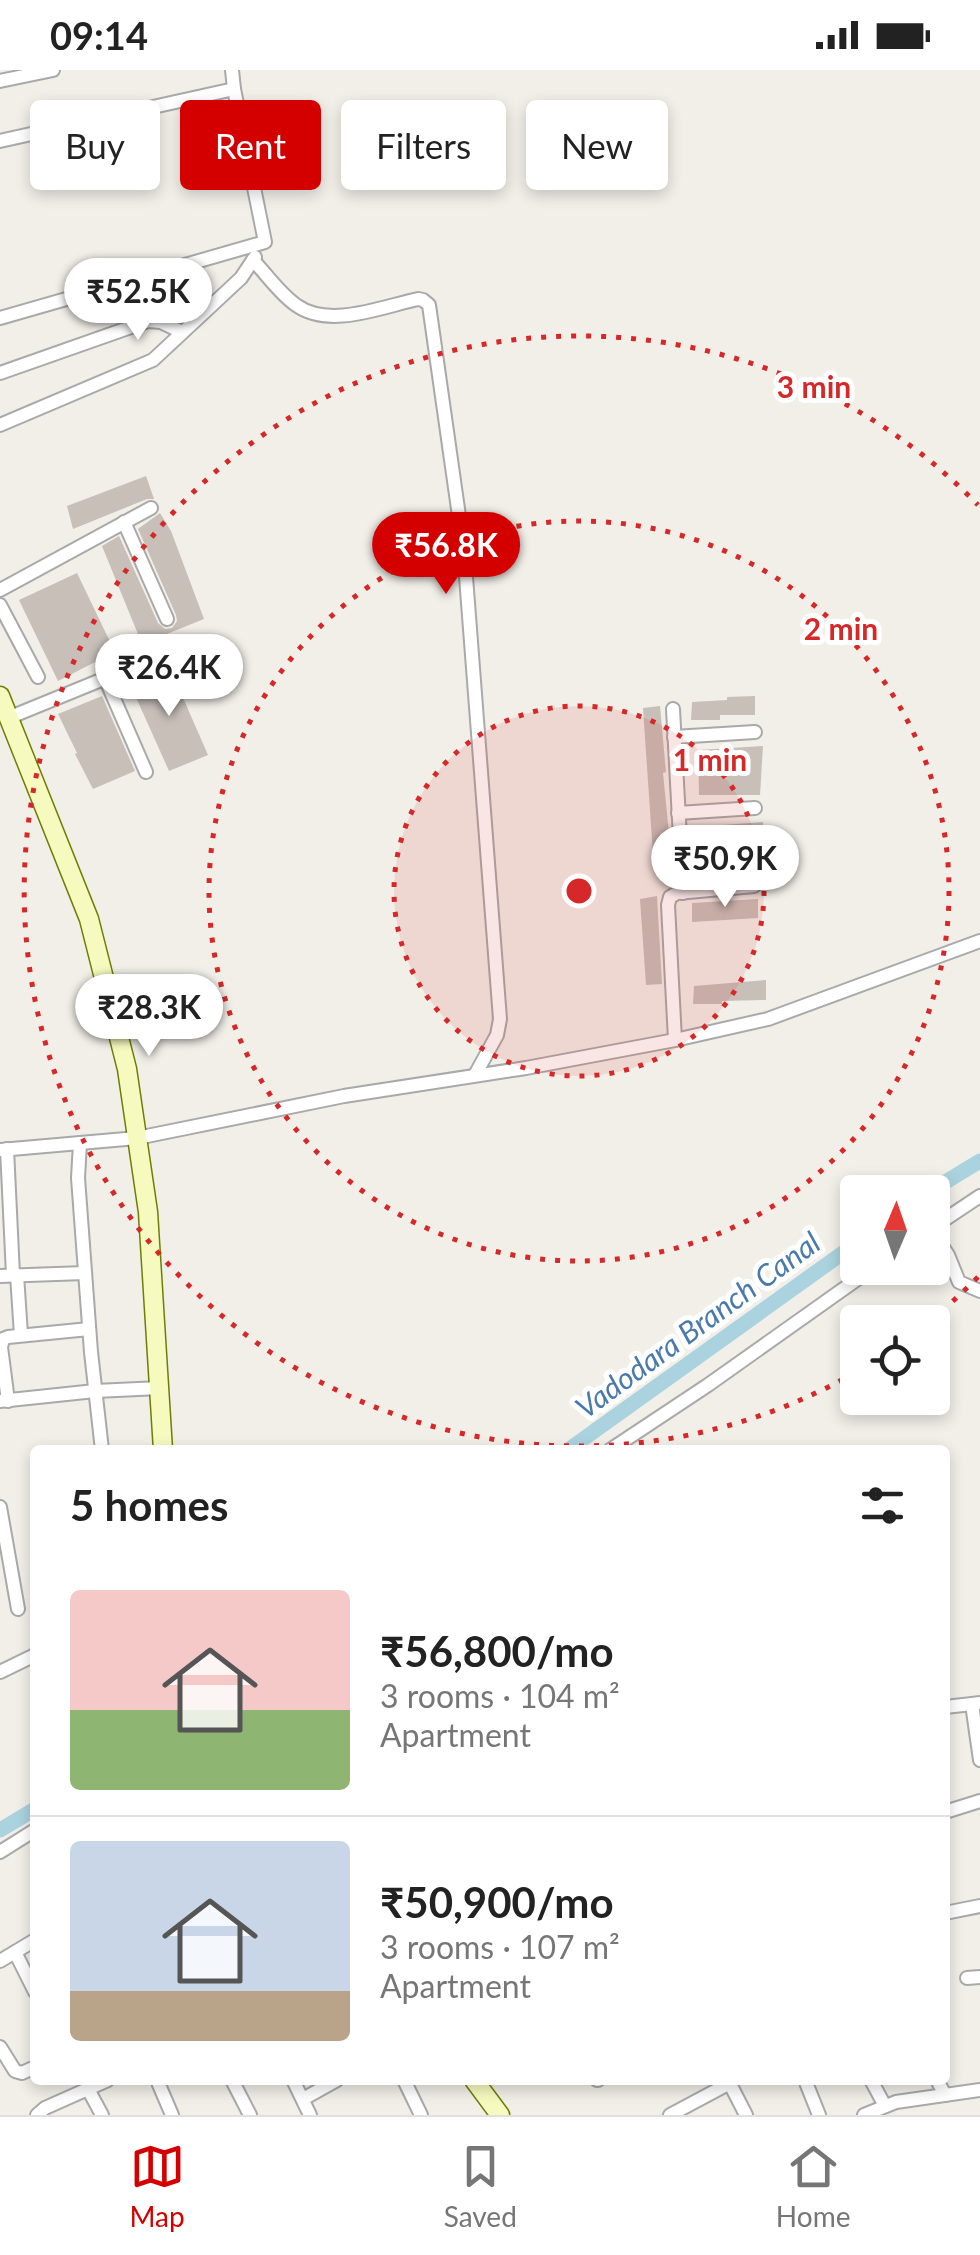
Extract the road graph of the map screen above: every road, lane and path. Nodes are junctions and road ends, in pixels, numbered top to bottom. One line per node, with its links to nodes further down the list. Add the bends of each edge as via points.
1 (53, 70): 3 (street)
2 (232, 70): 4 (street)
3 (0, 81)
4 (234, 89): 5 (street); 6 (street)
5 (0, 141)
6 (265, 242): 7 (street); 8 (street)
7 (253, 260): 9 (street); 32 (street, via 293,303 320,316 418,299 429,306 464,551 500,1019)
8 (0, 318)
9 (182, 332): 10 (street, via 148,321); 11 (street, via 152,360)
10 (0, 373)
11 (0, 425)
12 (150, 508): 13 (street)
13 (124, 522): 14 (street); 16 (street)
14 (0, 590)
15 (0, 605): 18 (street)
16 (167, 619)
17 (145, 662): 19 (street)
18 (38, 677)
19 (105, 678): 22 (street); 25 (street)
20 (0, 696): 22 (street)
21 (673, 709): 24 (street)
22 (8, 718): 33 (street, via 89,919 127,1069)
23 (755, 732): 24 (street)
24 (674, 737): 27 (street)
25 (146, 772)
26 (755, 808): 27 (street)
27 (678, 812): 29 (street)
28 (754, 886): 29 (street)
29 (682, 893): 31 (street, via 668,905)
30 (980, 941): 31 (street, via 768,1019)
31 (676, 1040): 32 (street)
32 (475, 1076): 33 (street)
33 (137, 1138): 34 (street); 45 (street)
34 (80, 1143): 35 (street); 39 (street)
35 (3, 1150): 40 (street)
36 (980, 1196): 37 (street)
37 (950, 1217)
38 (950, 1260): 42 (street, via 958,1280)
39 (85, 1273): 40 (street); 43 (street)
40 (10, 1275): 44 (street)
41 (849, 1285): 50 (street)
42 (980, 1290)
43 (89, 1329): 44 (street); 46 (street)
44 (21, 1336): 47 (street, via 8,1336 2,1344)
45 (160, 1388): 46 (street); 49 (street)
46 (95, 1391): 47 (street); 48 (street)
47 (4, 1401)
48 (101, 1445)
49 (163, 1445)
50 (618, 1445)
51 (0, 1507): 52 (street)
52 (18, 1610)
53 (30, 1657): 54 (street)
54 (0, 1672)
55 (976, 1703): 56 (street); 57 (street)
56 (950, 1706)
57 (980, 1760)
58 (980, 1802): 59 (street)
59 (950, 1811)
60 (30, 1833): 61 (street)
61 (0, 1852)
62 (980, 1906): 63 (street)
63 (950, 1912)
64 (30, 1943): 65 (street)
65 (15, 1952): 66 (street); 67 (street)
66 (0, 1961)
67 (30, 1982)
68 (0, 2048): 69 (street, via 15,2071)
69 (30, 2069)
70 (97, 2085): 83 (street)
71 (159, 2085): 91 (street)
72 (235, 2085): 92 (street)
73 (296, 2085): 86 (street)
74 (328, 2085): 86 (street)
75 (406, 2085): 94 (street)
76 (478, 2085): 88 (street)
77 (490, 2085): 88 (street)
78 (724, 2085): 95 (street)
79 (731, 2085): 96 (street)
80 (806, 2085): 97 (street)
81 (874, 2085): 87 (street)
82 (940, 2085): 85 (street)
83 (88, 2089): 89 (street); 90 (street)
84 (980, 2090): 85 (street)
85 (945, 2095): 87 (street)
86 (303, 2099): 93 (street)
87 (885, 2106): 98 (street)
88 (497, 2112)
89 (37, 2115)
90 (102, 2115)
91 (172, 2115)
92 (250, 2115)
93 (310, 2115)
94 (421, 2115)
95 (670, 2115)
96 (746, 2115)
97 (820, 2115)
98 (864, 2115)

